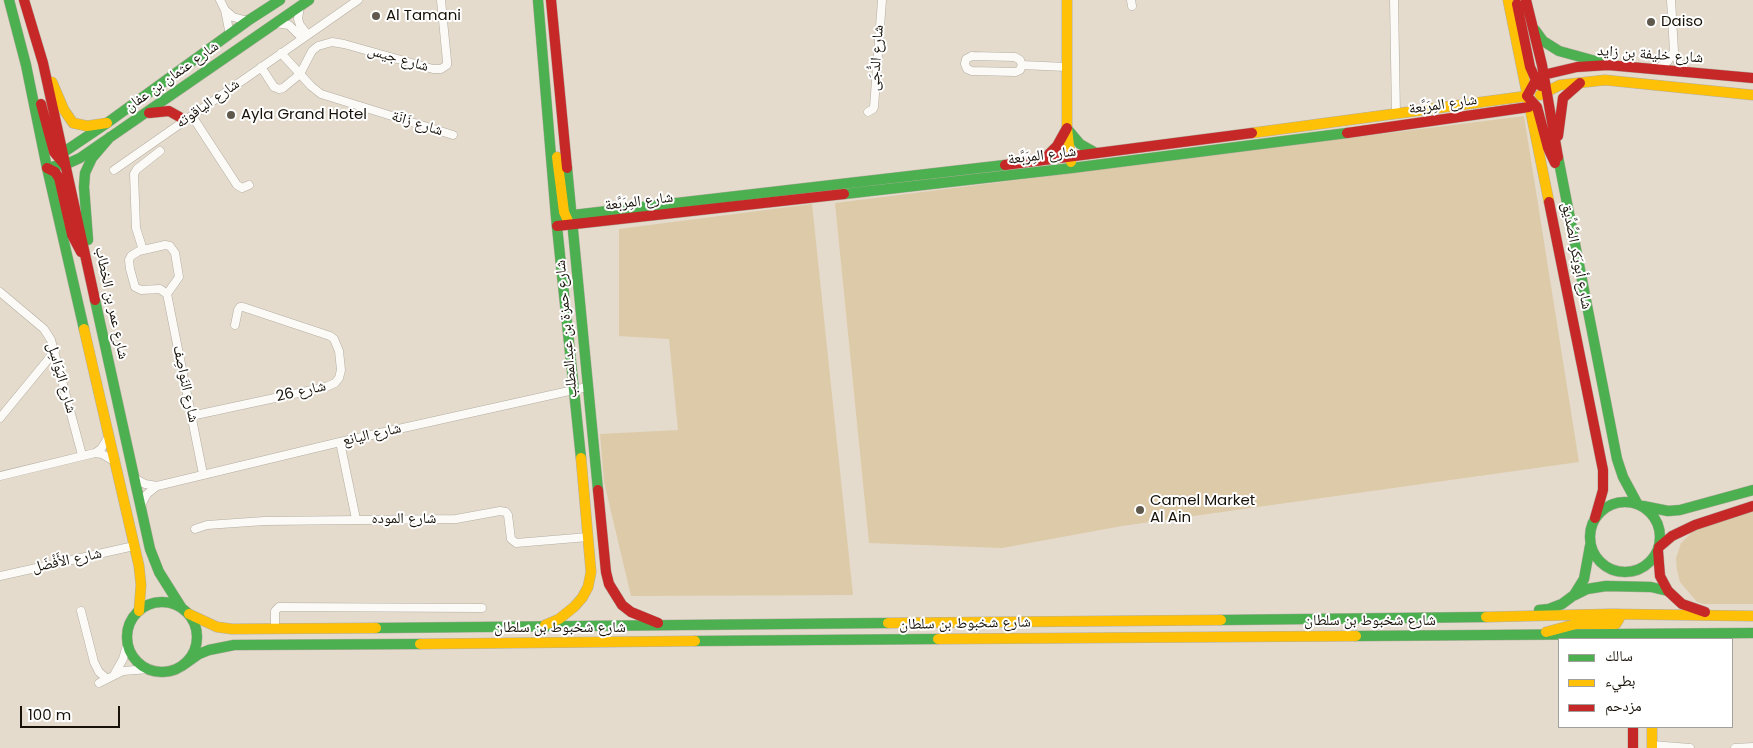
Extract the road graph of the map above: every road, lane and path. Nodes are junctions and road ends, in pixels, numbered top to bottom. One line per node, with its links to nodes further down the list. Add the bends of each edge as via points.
1 (9, 0): 29 (main road)
2 (24, 0): 26 (main road, شارع عمر بن الخطاب)
3 (220, 0): 18 (street)
4 (280, 0): 19 (main road, شارع عثمان بن عفان)
5 (309, 0): 17 (main road, شارع عثمان بن عفان)
6 (358, 0): 23 (street, شارع الياقوته)
7 (442, 0): 34 (street, شارع جيس, via 447,58 444,68 433,69 332,42 312,51)
8 (538, 0): 60 (main road, via 549,127 558,162)
9 (551, 0): 60 (main road, شارع حمزة بن عبدالمطلب)
10 (882, 0): 41 (street, شارع الدُّجَى, via 874,107)
11 (1067, 0): 31 (main road)
12 (1394, 0): 43 (street)
13 (1508, 0): 40 (main road, شارع أبوبَكر الصِّدِّيق)
14 (1516, 0): 35 (main road, via 1530,67)
15 (1526, 0): 21 (main road, شارع أبوبَكر الصِّدِّيق)
16 (1671, 0): 24 (street)
17 (300, 6): 20 (main road, شارع عثمان بن عفان); 23 (street, via 298,19)
18 (225, 10): 19 (street, via 233,17); 22 (street)
19 (249, 20): 22 (main road, شارع عثمان بن عفان)
20 (276, 23): 23 (street, via 289,26); 42 (main road, شارع عثمان بن عفان)
21 (1533, 25): 28 (main road, via 1551,47); 35 (main road, شارع أبوبَكر الصِّدِّيق)
22 (230, 35): 45 (main road, شارع عثمان بن عفان)
23 (305, 36): 25 (street, شارع الياقوته)
24 (1674, 50): 32 (street, via 1668,62); 33 (street)
25 (281, 53): 30 (street, شارع الياقوته); 34 (street, شارع زَانَة)
26 (43, 63): 45 (main road, via 73,123 87,126); 53 (main road, شارع عمر بن الخطاب)
27 (1022, 65): 27 (street, via 1015,57 972,56 966,59 965,64 972,71 1014,72); 31 (street)
28 (1608, 65): 32 (main road, شارع خليفة بن زايد); 35 (main road, شارع خليفة بن زايد, via 1577,67)
29 (26, 66): 53 (main road, via 36,83 51,146); 55 (main road)
30 (261, 67): 34 (street, via 274,87 279,89); 44 (street, شارع الياقوته)
31 (1066, 67): 46 (main road)
32 (1657, 69): 33 (main road, شارع خليفة بن زايد)
33 (1686, 71): 36 (main road, شارع خليفة بن زايد)
34 (300, 74): 47 (street, شارع زَانَة, via 321,94)
35 (1539, 78): 38 (main road, شارع أبوبَكر الصِّدِّيق); 40 (main road)
36 (1753, 78)
37 (1585, 80): 38 (main road, شارع خليفة بن زايد); 39 (main road, شارع خليفة بن زايد); 51 (main road, via 1563,98)
38 (1546, 91): 40 (main road, شارع خليفة بن زايد); 51 (main road, شارع أبوبَكر الصِّدِّيق)
39 (1753, 95)
40 (1530, 101): 43 (main road, شارع المِرَبَّعة); 56 (main road, شارع المِرَبَّعة, via 1394,127); 57 (main road, via 1540,113 1548,148); 84 (main road, شارع أبوبَكر الصِّدِّيق, via 1603,470 1604,490)
41 (868, 112)
42 (143, 114): 44 (main road, via 161,110); 48 (main road, شارع عثمان بن عفان)
43 (1396, 114): 50 (main road, شارع المِرَبَّعة)
44 (189, 118): 58 (street, شارع الياقوته); 59 (street, via 237,185 242,188)
45 (107, 123): 53 (main road, شارع عثمان بن عفان)
46 (1067, 128): 50 (main road, via 1080,144); 52 (main road); 54 (main road, via 1057,146)
47 (453, 135)
48 (110, 137): 53 (main road, شارع عثمان بن عفان, via 80,158); 62 (main road, via 92,158 85,173)
49 (160, 151): 61 (street, via 134,174 136,228)
50 (1098, 153): 52 (main road, شارع المِرَبَّعة)
51 (1557, 155): 57 (main road, شارع أبوبَكر الصِّدِّيق)
52 (1068, 157): 54 (main road, شارع المِرَبَّعة); 56 (main road)
53 (61, 158): 55 (main road, شارع عثمان بن عفان); 62 (main road, شارع عمر بن الخطاب)
54 (1042, 160): 60 (main road, شارع المِرَبَّعة)
55 (46, 166): 62 (main road, via 59,178 72,235); 71 (main road)
56 (1069, 168): 60 (main road, شارع المِرَبَّعة)
57 (1560, 169): 82 (main road, شارع أبوبَكر الصِّدِّيق, via 1617,459 1622,477)
58 (114, 170)
59 (249, 185)
60 (564, 220): 67 (main road, شارع حمزة بن عبدالمطلب); 68 (main road, شارع حمزة بن عبدالمطلب)
61 (143, 250): 64 (street, via 129,260 135,287 141,290 160,289); 64 (street, via 165,245 175,253 179,277)
62 (87, 260): 78 (main road, شارع عمر بن الخطاب)
63 (0, 292): 66 (street, شارع البَوَاسِل, via 44,329)
64 (167, 294): 69 (street, شارع النَواصِف)
65 (235, 326): 69 (street, شارع 26, via 238,310 243,306 330,336 339,351 340,378 330,386)
66 (55, 352): 70 (street); 74 (street, شارع البَوَاسِل)
67 (587, 387): 68 (street, شارع اليانع); 102 (main road, شارع حمزة بن عبدالمطلب, via 609,584 622,605 631,612)
68 (575, 389): 72 (street, شارع اليانع); 87 (main road, شارع حمزة بن عبدالمطلب)
69 (191, 416): 76 (street, شارع النَواصِف)
70 (0, 418)
71 (109, 436): 73 (street); 75 (main road)
72 (340, 442): 76 (street, شارع اليانع); 85 (street)
73 (95, 453): 74 (street); 75 (street)
74 (82, 455): 77 (street)
75 (114, 461): 89 (main road)
76 (203, 474): 79 (street, شارع اليانع)
77 (0, 476)
78 (134, 478): 79 (street); 81 (main road, شارع عمر بن الخطاب)
79 (157, 486): 81 (street)
80 (1753, 490): 82 (main road, via 1680,510)
81 (140, 505): 97 (main road, شارع عمر بن الخطاب, via 154,561)
82 (1640, 505): 84 (main road, via 1617,502); 90 (main road, via 1652,513 1658,524 1661,535)
83 (1753, 506): 90 (main road, via 1688,527)
84 (1595, 518): 88 (main road)
85 (356, 519): 86 (street, شارع الموده, via 213,524); 87 (street, شارع الموده, via 456,519 503,511 508,515 511,539 516,543)
86 (195, 529)
87 (588, 537): 103 (main road, شارع حمزة بن عبدالمطلب, via 591,572 588,587 567,614)
88 (1590, 542): 90 (main road, via 1599,561 1617,571 1631,572 1644,567); 93 (main road, via 1587,569)
89 (134, 546): 91 (street, شارع الأَفْضَل); 96 (main road, via 141,585)
90 (1658, 549): 92 (main road, via 1659,570)
91 (0, 576)
92 (1668, 592): 93 (main road, via 1651,587 1606,586 1586,589); 99 (main road, via 1689,607)
93 (1574, 596): 101 (main road, via 1549,609 1447,611)
94 (482, 608): 104 (street, via 279,607 275,611)
95 (81, 611): 114 (street, via 102,681)
96 (139, 611): 97 (main road, via 160,602 171,603); 111 (main road, via 130,625)
97 (185, 611): 104 (main road, شارع شخبوط بن سلطان, via 217,626 232,629); 112 (main road, via 195,624 197,635 196,647)
98 (1616, 614): 99 (main road, شارع شخبوط بن سلطان); 101 (main road, شارع شخبوط بن سلطان); 107 (main road, via 1620,619 1616,624 1567,626)
99 (1724, 616): 100 (main road, شارع شخبوط بن سلطان)
100 (1753, 616)
101 (1429, 618): 102 (main road, شارع شخبوط بن سلطان)
102 (664, 625): 103 (main road, شارع شخبوط بن سلطان)
103 (542, 626): 104 (main road, شارع شخبوط بن سلطان)
104 (275, 628)
105 (1753, 633): 106 (main road, شارع شخبوط بن سلطان)
106 (1713, 634): 108 (main road, شارع شخبوط بن سلطان); 110 (main road)
107 (1540, 636): 108 (main road, شارع شخبوط بن سلطان); 109 (main road); 112 (main road, شارع شخبوط بن سلطان, via 234,645 199,654)
108 (1647, 637)
109 (1558, 638)
110 (1677, 638)
111 (128, 642): 113 (main road, via 135,658); 114 (street)
112 (182, 666): 113 (main road, via 160,672)
113 (148, 669): 114 (street, via 131,669)
114 (115, 674)
115 (1633, 728): 117 (main road)
116 (1652, 739): 117 (main road); 119 (street)
117 (1633, 743)
118 (1753, 747): 120 (street)
119 (1690, 748)
120 (1735, 748)

